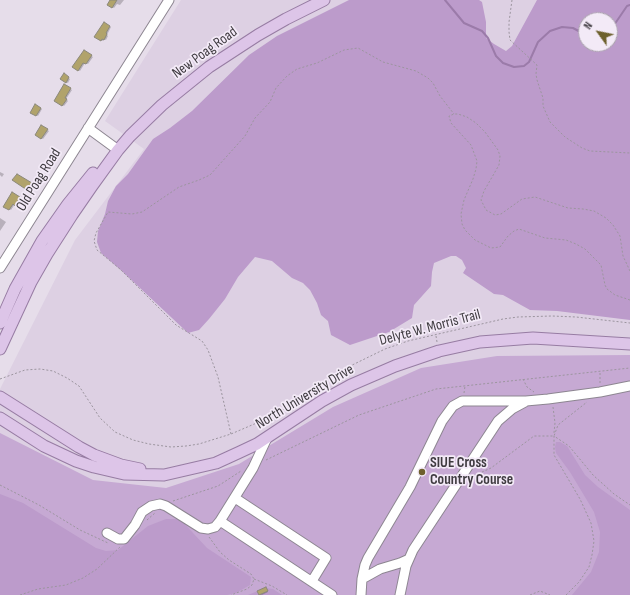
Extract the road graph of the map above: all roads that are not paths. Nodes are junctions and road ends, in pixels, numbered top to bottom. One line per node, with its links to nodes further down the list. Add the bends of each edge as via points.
1 (169, 0): 3 (street, Old Poag Road)
2 (324, 0): 4 (main road, New Poag Road, via 258,35 209,67 162,105)
3 (88, 128): 4 (street); 5 (street, Old Poag Road)
4 (118, 150): 6 (main road, New Poag Road, via 94,172 54,222 29,263); 8 (main road, New Poag Road, via 47,254)
5 (0, 268)
6 (0, 323)
7 (630, 344): 13 (main road, North University Drive, via 533,338 480,342 439,351 351,385)
8 (0, 349)
9 (630, 386): 11 (street)
10 (1, 396): 14 (main road, North University Drive, via 79,447 110,461 144,469)
11 (526, 401): 18 (street, via 498,421); 20 (street, via 462,401 450,409 410,487 368,558)
12 (0, 418): 14 (main road, North University Drive, via 44,446 76,461 107,471 154,475 174,474)
13 (267, 438): 14 (main road, North University Drive, via 216,463); 15 (street, via 255,465)
14 (187, 470)
15 (235, 498): 16 (street); 19 (street, via 326,558)
16 (220, 521): 17 (street, via 208,530 160,504 142,512 124,539); 19 (street)
17 (107, 533)
18 (408, 559): 20 (street, via 380,569); 23 (street)
19 (312, 580): 21 (street)
20 (362, 580): 22 (street)
21 (332, 595)
22 (361, 595)
23 (400, 595)

